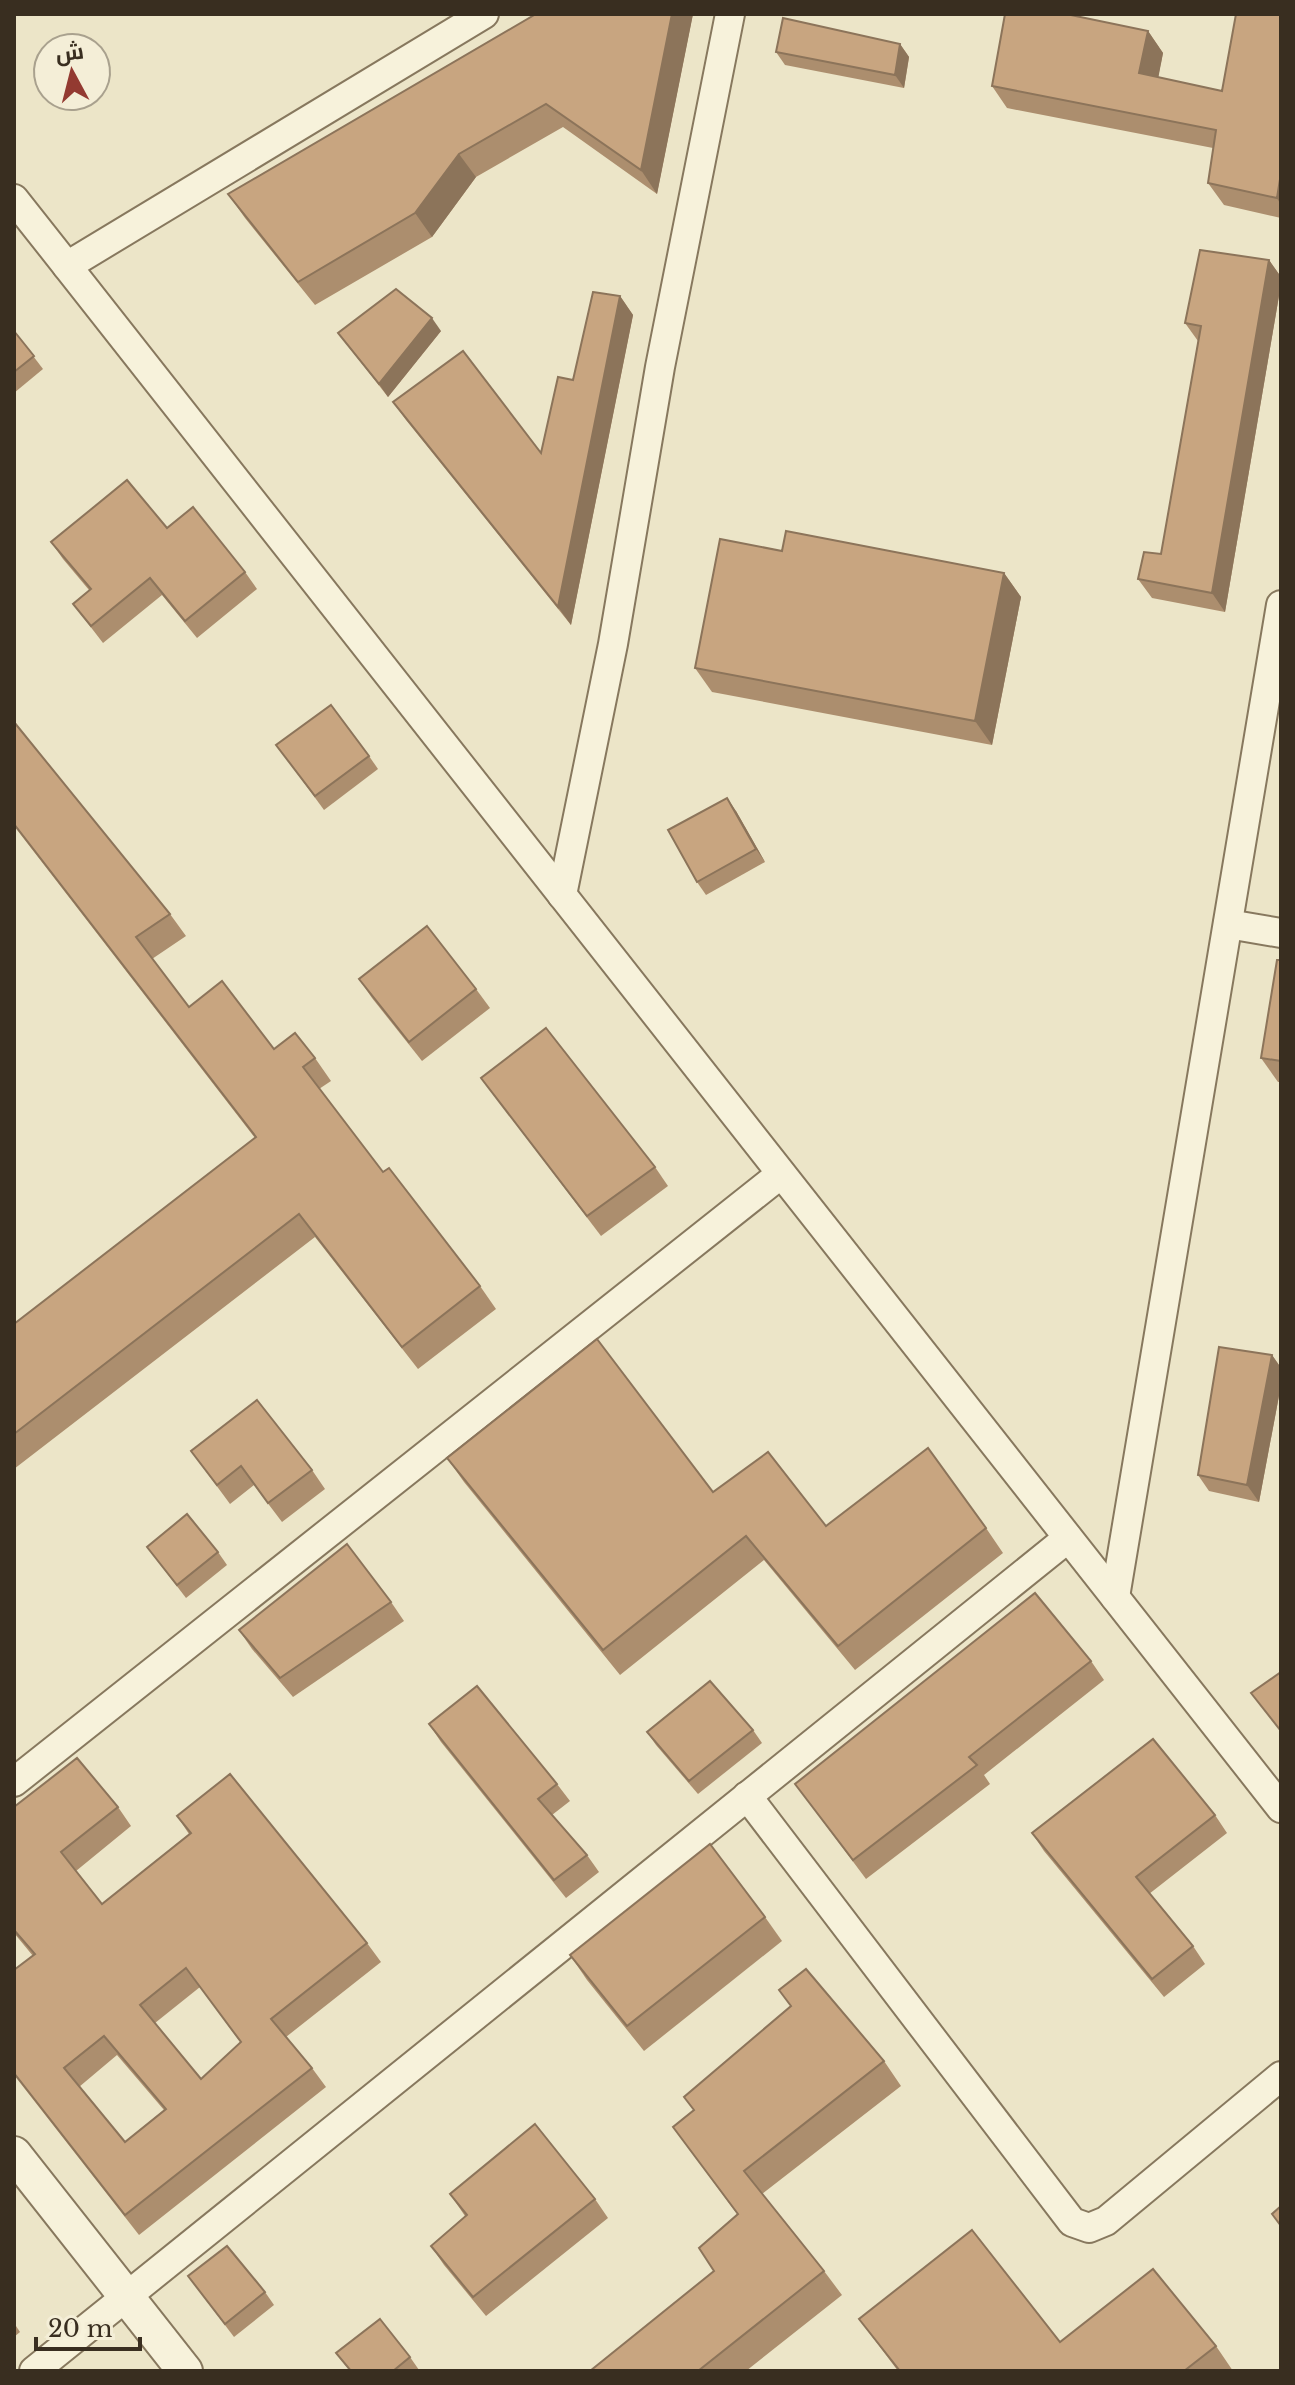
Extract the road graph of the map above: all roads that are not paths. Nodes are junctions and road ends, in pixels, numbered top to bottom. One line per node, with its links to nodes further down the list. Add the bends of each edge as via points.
1 (484, 14): 4 (street)
2 (730, 14): 7 (street)
3 (14, 199): 4 (street)
4 (67, 266): 7 (street)
5 (1281, 605): 6 (street)
6 (1277, 658): 8 (street)
7 (562, 895): 10 (street)
8 (1228, 924): 9 (street); 12 (street)
9 (1281, 933)
10 (781, 1174): 11 (street); 13 (street)
11 (1068, 1538): 12 (street); 14 (street)
12 (1115, 1597): 15 (street)
13 (14, 1782)
14 (747, 1796): 16 (street, via 1072,2222 1089,2228 1106,2221); 18 (street)
15 (1281, 1808)
16 (1281, 2076)
17 (14, 2154): 18 (street)
18 (127, 2297): 19 (street); 20 (street)
19 (34, 2371)
20 (185, 2371)

